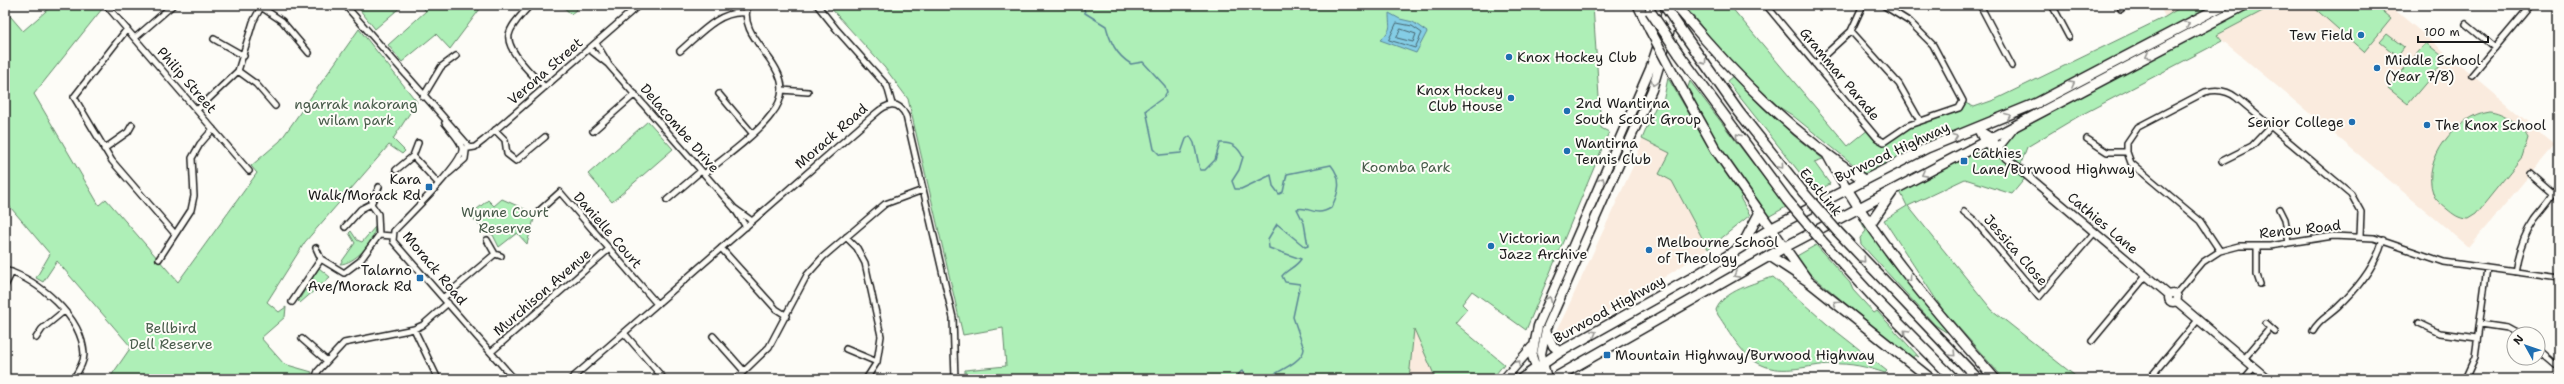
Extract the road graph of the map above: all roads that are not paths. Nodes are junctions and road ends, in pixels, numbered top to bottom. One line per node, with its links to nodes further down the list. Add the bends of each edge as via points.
1 (106, 5): 24 (street, Philip Street)
2 (173, 5): 27 (street)
3 (345, 5): 47 (street)
4 (530, 5): 42 (street, via 511,29 509,42 513,52)
5 (639, 5): 29 (street, Verona Street)
6 (748, 5): 22 (street)
7 (817, 5): 50 (street, via 887,86)
8 (1638, 5): 93 (highway, bridge, via 1716,150)
9 (1664, 5): 183 (highway, EastLink, one-way to 183, bridge, via 1739,112 1803,192)
10 (1668, 5): 110 (main road, one-way to 10, via 1650,69)
11 (1676, 5): 71 (highway, bridge, via 1725,64 1758,97); 115 (main road, one-way to 115, via 1668,42 1652,90)
12 (1766, 5): 37 (street, Grammar Parade)
13 (1863, 5): 25 (street)
14 (1884, 5): 54 (street, via 1910,22 1929,40 1943,60 1963,100 1959,108)
15 (1980, 5): 38 (street)
16 (2052, 5): 26 (street)
17 (2224, 5): 49 (highway, Burwood Highway, one-way to 17)
18 (2245, 5): 53 (highway, one-way to 53)
19 (2531, 5): 30 (street)
20 (261, 6): 33 (street, via 282,21); 34 (street, via 253,22)
21 (1647, 8): 182 (highway, one-way to 21, bridge, via 1875,299 1787,200)
22 (745, 13): 32 (street, via 728,15 716,20); 43 (street, via 749,29 776,67)
23 (2466, 24): 30 (street)
24 (127, 29): 27 (street, Philip Street); 68 (street, via 74,97)
25 (1851, 31): 37 (street); 54 (street, via 1899,84)
26 (2069, 37)
27 (134, 38): 52 (street, Philip Street)
28 (214, 39): 34 (street)
29 (596, 43): 31 (street, Verona Street); 36 (street, Delacombe Drive)
30 (2495, 48): 40 (street)
31 (589, 49): 36 (street, Delacombe Drive); 42 (street, Verona Street)
32 (680, 51)
33 (309, 53)
34 (244, 56): 39 (street)
35 (456, 56): 47 (street, via 441,67)
36 (608, 64): 45 (street, Delacombe Drive)
37 (1816, 64): 54 (street, Grammar Parade, via 1880,140 1887,140 1907,126)
38 (2012, 66)
39 (238, 71): 51 (street, via 256,84); 52 (street)
40 (2472, 75)
41 (2559, 80): 48 (street)
42 (545, 87): 60 (street, Verona Street)
43 (782, 90): 44 (street); 62 (street, via 772,115)
44 (808, 92)
45 (635, 94): 61 (street); 77 (street, Delacombe Drive)
46 (719, 94): 62 (street)
47 (423, 96): 69 (street)
48 (2559, 99)
49 (2037, 102): 53 (highway); 58 (highway, Burwood Highway, one-way to 49)
50 (892, 104): 84 (street, via 900,107 906,116); 95 (street, Morack Road, via 883,107)
51 (275, 106)
52 (197, 110): 59 (street, Philip Street)
53 (2044, 111): 56 (highway)
54 (1920, 121)
55 (132, 125): 68 (street, via 128,132)
56 (2016, 125): 65 (highway); 67 (street)
57 (2271, 126): 70 (street, via 2232,94 2209,91 2138,127 2128,139); 74 (street, via 2252,146); 105 (street, via 2354,197 2362,215)
58 (1977, 128): 65 (street, Cathies Lane); 79 (highway, Burwood Highway, one-way to 58, via 1927,148)
59 (213, 129): 76 (street, Philip Street); 101 (street, via 192,158 193,203)
60 (495, 130): 63 (street, via 505,140 507,154 516,161); 69 (street, Verona Street, via 475,147)
61 (592, 131)
62 (752, 133): 77 (street)
63 (545, 137)
64 (2087, 139): 70 (street, via 2107,152)
65 (1988, 140): 67 (street, Cathies Lane); 72 (street, Cathies Lane); 85 (highway, one-way to 85)
66 (418, 144): 73 (street)
67 (1999, 147): 72 (street, Cathies Lane)
68 (104, 149): 101 (street, via 112,162)
69 (465, 149): 80 (street, Morack Road)
70 (2127, 152): 117 (street, via 2136,168 2203,224)
71 (1827, 154): 79 (highway); 83 (highway)
72 (2003, 155): 100 (street, Cathies Lane)
73 (413, 156): 75 (street); 80 (street)
74 (2222, 161)
75 (396, 170)
76 (249, 171)
77 (703, 172): 87 (street); 89 (street, Delacombe Drive)
78 (2530, 174): 86 (street)
79 (1864, 180): 83 (highway, Burwood Highway)
80 (439, 184): 103 (street, Morack Road)
81 (2559, 184): 86 (street)
82 (379, 187): 88 (street)
83 (1847, 188): 90 (highway); 99 (highway, Burwood Highway)
84 (923, 190): 104 (street, via 885,204); 175 (street, via 953,318)
85 (1894, 190): 90 (highway); 96 (highway)
86 (2554, 195): 126 (street, via 2527,232 2519,250)
87 (667, 200)
88 (371, 204): 97 (street, via 361,209); 102 (street, via 378,214)
89 (734, 208): 95 (street, Delacombe Drive); 98 (street, Delacombe Drive)
90 (1860, 208): 96 (highway); 112 (highway)
91 (539, 210): 116 (street, Danielle Court, via 560,192)
92 (2280, 210): 108 (street, via 2285,219)
93 (1760, 212): 99 (highway); 109 (highway)
94 (1964, 212): 100 (street, Jessica Close, via 1974,220 2039,297)
95 (752, 221): 98 (street, Morack Road)
96 (1870, 224): 184 (highway, one-way to 184, via 1922,295)
97 (345, 227)
98 (746, 227): 114 (street, Morack Road)
99 (1772, 228): 109 (highway, Burwood Highway); 112 (highway)
100 (2094, 233): 127 (street, Cathies Lane)
101 (175, 234): 121 (street)
102 (379, 235): 103 (street); 122 (street, via 360,261 344,273)
103 (392, 236): 133 (street, Morack Road, via 399,248)
104 (846, 236): 138 (street, via 822,257 807,276); 160 (street, via 857,248 865,263 881,336)
105 (2360, 236): 107 (street, Renou Road); 108 (street, Renou Road, via 2333,236)
106 (487, 240): 118 (street)
107 (2383, 240): 123 (street, Renou Road, via 2434,260); 146 (street, via 2378,254 2362,278)
108 (2289, 243): 111 (street, Renou Road)
109 (1743, 245): 156 (highway, Burwood Highway, one-way to 109, via 1690,279)
110 (1572, 246): 115 (main road); 153 (main road, one-way to 110, via 1538,326)
111 (2257, 246): 117 (street, Renou Road, via 2238,246); 130 (street, via 2257,275)
112 (1785, 247): 120 (highway); 129 (highway)
113 (316, 248): 122 (street)
114 (721, 248): 136 (street, Morack Road); 138 (street, via 776,309)
115 (1581, 249): 145 (main road)
116 (608, 250): 136 (street, Danielle Court); 155 (street, Murchison Avenue)
117 (2220, 251): 132 (street, Renou Road, via 2203,262)
118 (494, 254): 119 (street); 133 (street)
119 (501, 256)
120 (1770, 256): 129 (highway); 180 (highway, one-way to 180)
121 (159, 259)
122 (321, 259): 134 (street)
123 (2487, 268): 126 (street, Renou Road); 141 (street)
124 (5, 270): 125 (street)
125 (12, 272): 131 (street); 137 (street, via 35,284)
126 (2515, 272): 128 (street, Renou Road)
127 (2146, 276): 132 (street, Cathies Lane); 152 (street)
128 (2559, 278)
129 (1808, 281): 181 (highway, one-way to 129)
130 (2260, 284)
131 (5, 286)
132 (2174, 297): 139 (street, Cathies Lane)
133 (444, 298): 135 (street, Morack Road)
134 (292, 302)
135 (448, 303): 144 (street, via 423,325); 155 (street, Morack Road)
136 (657, 304): 147 (street, Morack Road)
137 (64, 311): 149 (street, via 42,329); 167 (street, via 79,334 84,354)
138 (787, 316): 165 (street, via 769,346)
139 (2198, 320): 158 (street, Cathies Lane); 185 (street)
140 (2419, 323): 150 (street, via 2440,333)
141 (2480, 324): 143 (street); 150 (street)
142 (2270, 328): 158 (street)
143 (2506, 328)
144 (414, 329): 159 (street, via 344,343); 169 (street)
145 (1546, 330): 156 (main road, via 1553,346); 161 (main road, via 1542,346)
146 (2312, 331)
147 (624, 333): 171 (street, Morack Road); 172 (street)
148 (713, 336): 165 (street)
149 (36, 338)
150 (2477, 338): 188 (street, via 2473,361)
151 (302, 339): 159 (street)
152 (2092, 341)
153 (1532, 347): 164 (main road); 176 (main road, one-way to 153)
154 (846, 349): 160 (street)
155 (491, 352): 170 (street, Morack Road)
156 (1560, 352): 161 (highway, Burwood Highway)
157 (2546, 357): 163 (street)
158 (2244, 359): 162 (street, Cathies Lane)
159 (327, 361): 168 (street)
160 (877, 362): 174 (street)
161 (1543, 363): 164 (highway, Burwood Highway); 179 (main road)
162 (2254, 367): 186 (street); 187 (street, Cathies Lane)
163 (2559, 368)
164 (1535, 369): 177 (highway, Burwood Highway); 178 (main road)
165 (744, 371): 173 (street)
166 (2559, 376): 189 (street)
167 (73, 379)
168 (315, 379)
169 (438, 379)
170 (514, 379)
171 (571, 379)
172 (664, 379)
173 (736, 379)
174 (866, 379)
175 (955, 379)
176 (1504, 379)
177 (1521, 379)
178 (1540, 379)
179 (1548, 379)
180 (1553, 379)
181 (1931, 379)
182 (1954, 379)
183 (1978, 379)
184 (1995, 379)
185 (2149, 379)
186 (2244, 379)
187 (2268, 379)
188 (2465, 379)
189 (2557, 379)

